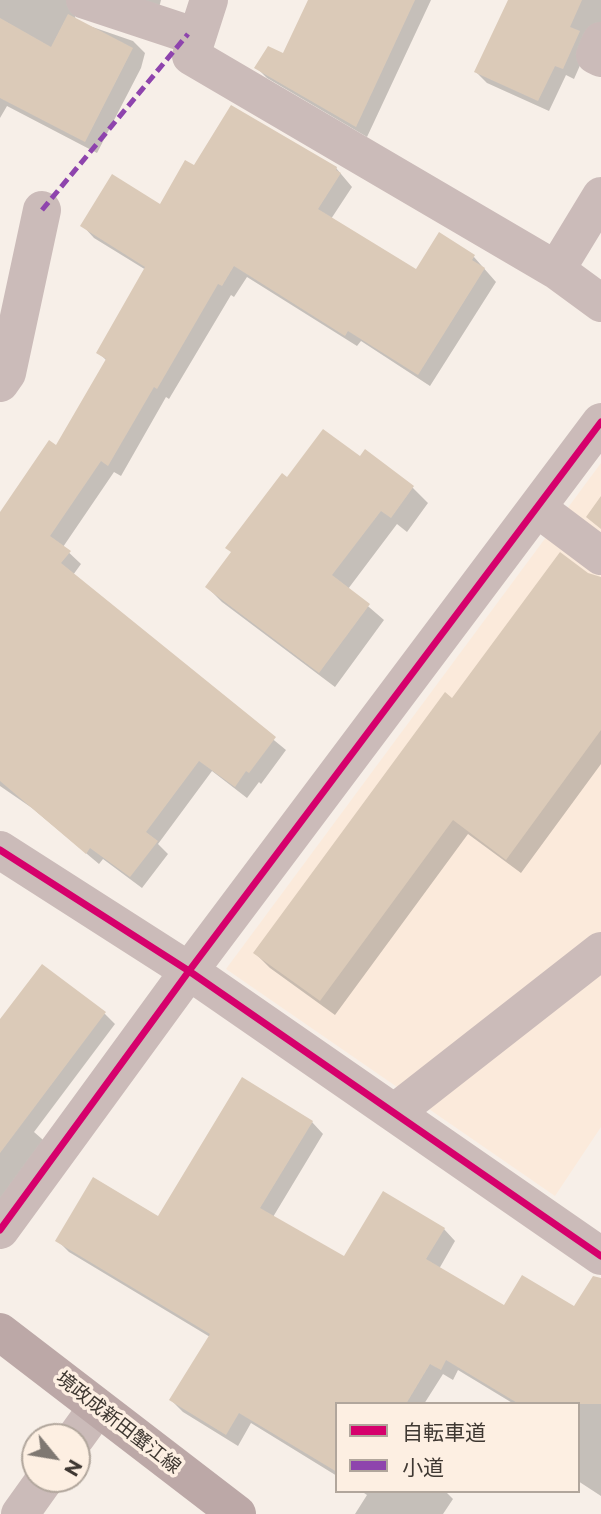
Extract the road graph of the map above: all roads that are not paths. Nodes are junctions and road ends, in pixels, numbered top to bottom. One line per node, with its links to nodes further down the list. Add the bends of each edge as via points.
1 (85, 0): 3 (street)
2 (209, 0): 3 (street)
3 (197, 37): 8 (street, via 191,56)
4 (601, 41): 5 (street, via 596,55)
5 (601, 58)
6 (601, 195): 8 (street)
7 (42, 210): 10 (street)
8 (556, 271): 9 (street)
9 (601, 303)
10 (0, 383)
11 (601, 422): 12 (street)
12 (537, 508): 13 (street); 16 (street)
13 (601, 556)
14 (0, 850): 16 (street)
15 (601, 951): 17 (street)
16 (189, 971): 17 (street); 18 (street)
17 (394, 1113): 19 (street)
18 (0, 1230)
19 (601, 1256)
20 (0, 1332): 21 (main road, 境政成新田蟹江線)
21 (86, 1422): 24 (main road, 境政成新田蟹江線)
22 (36, 1493): 23 (street)
23 (20, 1514)
24 (237, 1514)

